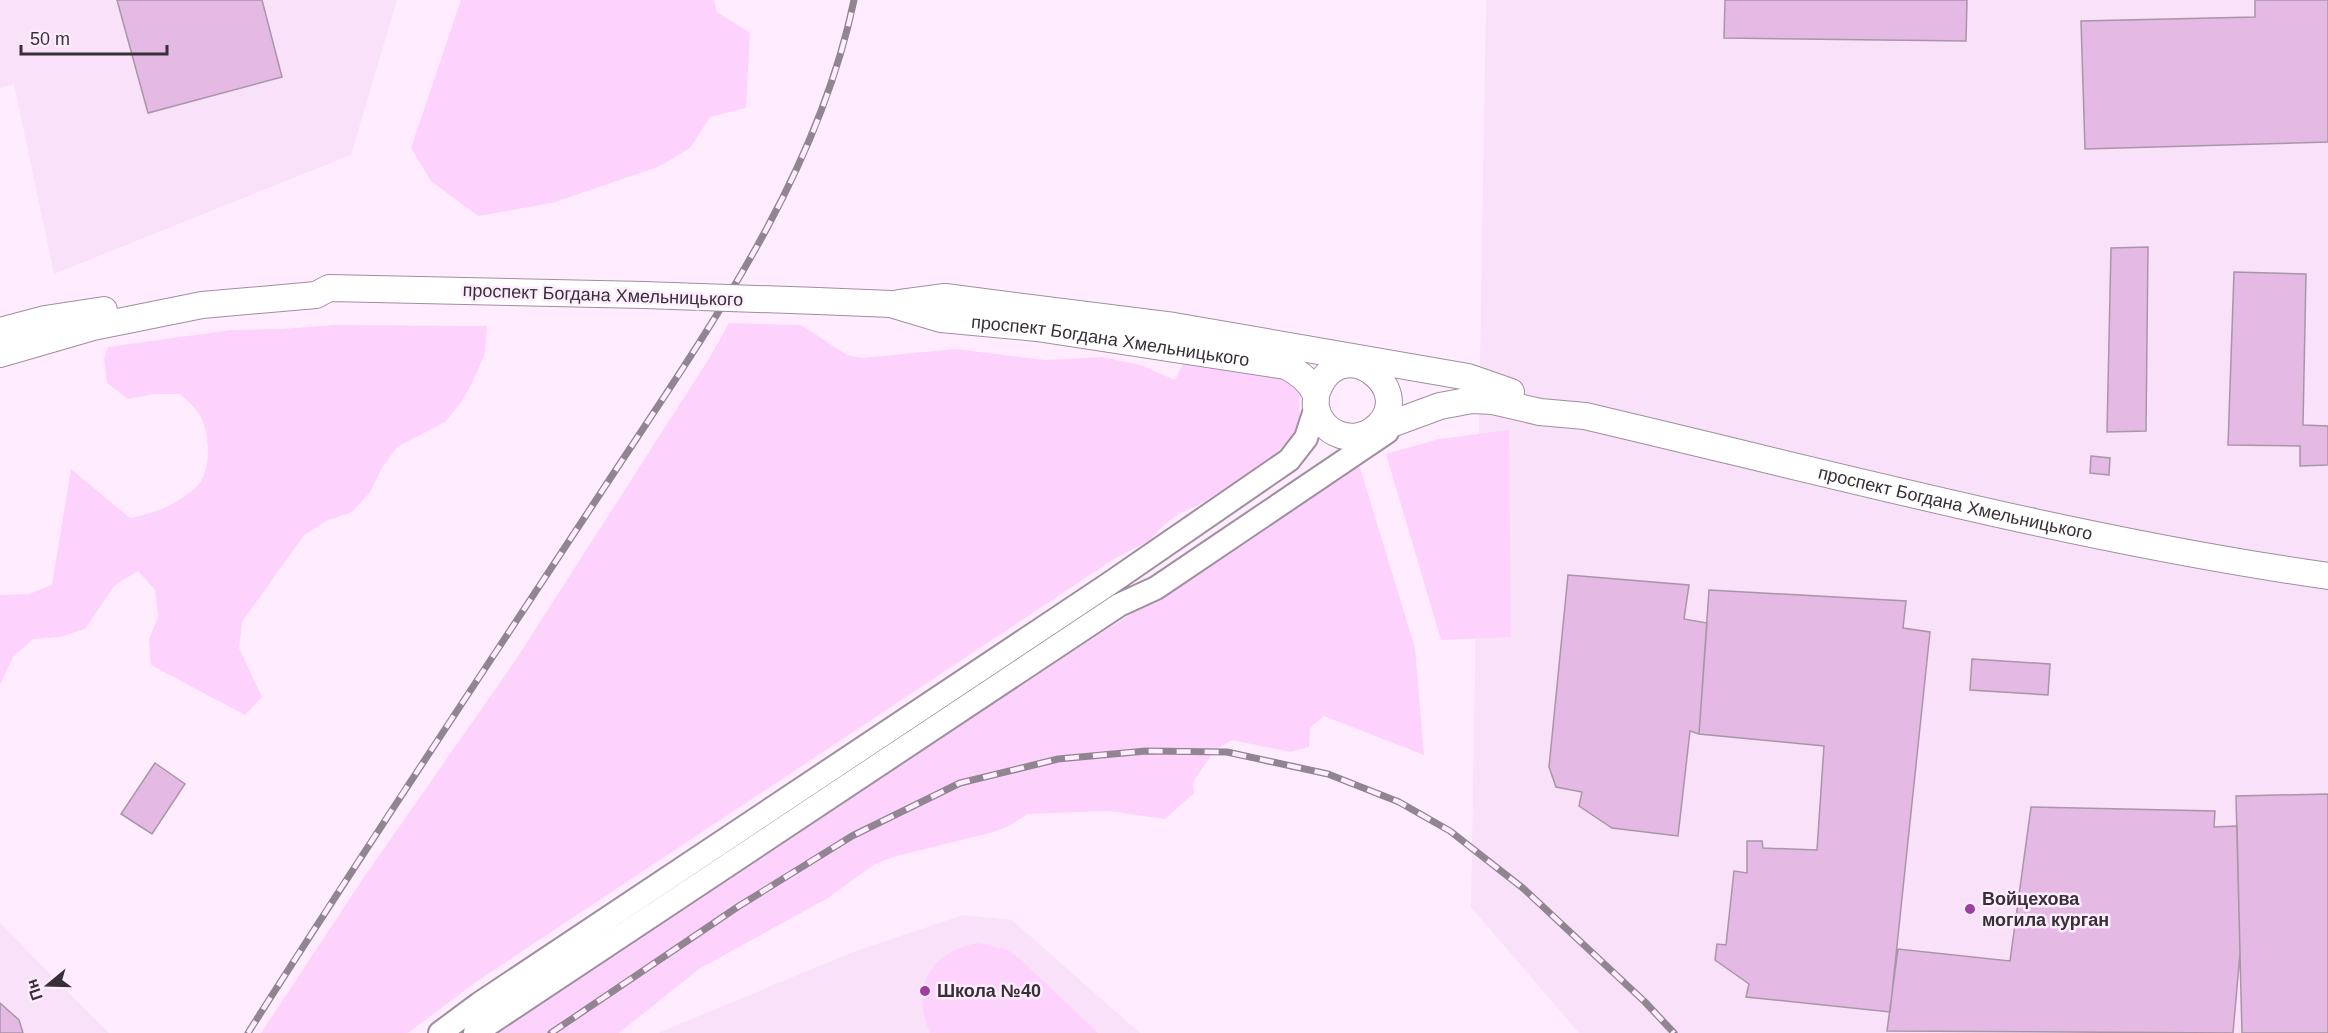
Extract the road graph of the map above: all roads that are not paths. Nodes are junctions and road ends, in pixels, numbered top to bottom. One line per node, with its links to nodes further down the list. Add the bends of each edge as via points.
1 (316, 295): 2 (main road, проспект Богдана Хмельницького, bridge, via 329,288); 3 (main road, проспект Богдана Хмельницького, via 275,290 201,293 45,319); 5 (main road, проспект Богдана Хмельницького, via 202,305 93,327)
2 (891, 304): 4 (main road, проспект Богдана Хмельницького, via 945,297 1174,326); 8 (main road, проспект Богдана Хмельницького, via 941,319 1038,328 1278,364 1299,372)
3 (0, 331)
4 (1324, 351): 6 (main road, проспект Богдана Хмельницького); 7 (main road, проспект Богдана Хмельницького, via 1468,377)
5 (0, 354)
6 (1360, 367): 7 (main road, проспект Богдана Хмельницького); 8 (main road, via 1327,374); 11 (main road, проспект Богдана Хмельницького, via 1387,389 1389,401 1387,412)
7 (1511, 392): 10 (main road, проспект Богдана Хмельницького, via 1545,398)
8 (1316, 401): 11 (main road, проспект Богдана Хмельницького, via 1320,418 1328,428 1338,434); 14 (street, via 1306,438 1289,460)
9 (1420, 414): 10 (main road, проспект Богдана Хмельницького, via 1472,400); 11 (main road, проспект Богдана Хмельницького); 13 (street, via 1393,428 1156,588)
10 (1586, 416): 12 (main road, проспект Богдана Хмельницького, via 2046,524 2190,554)
11 (1367, 434): 13 (street, via 1148,577)
12 (2328, 576)
13 (1119, 605): 15 (street)
14 (440, 1033)
15 (475, 1033)

